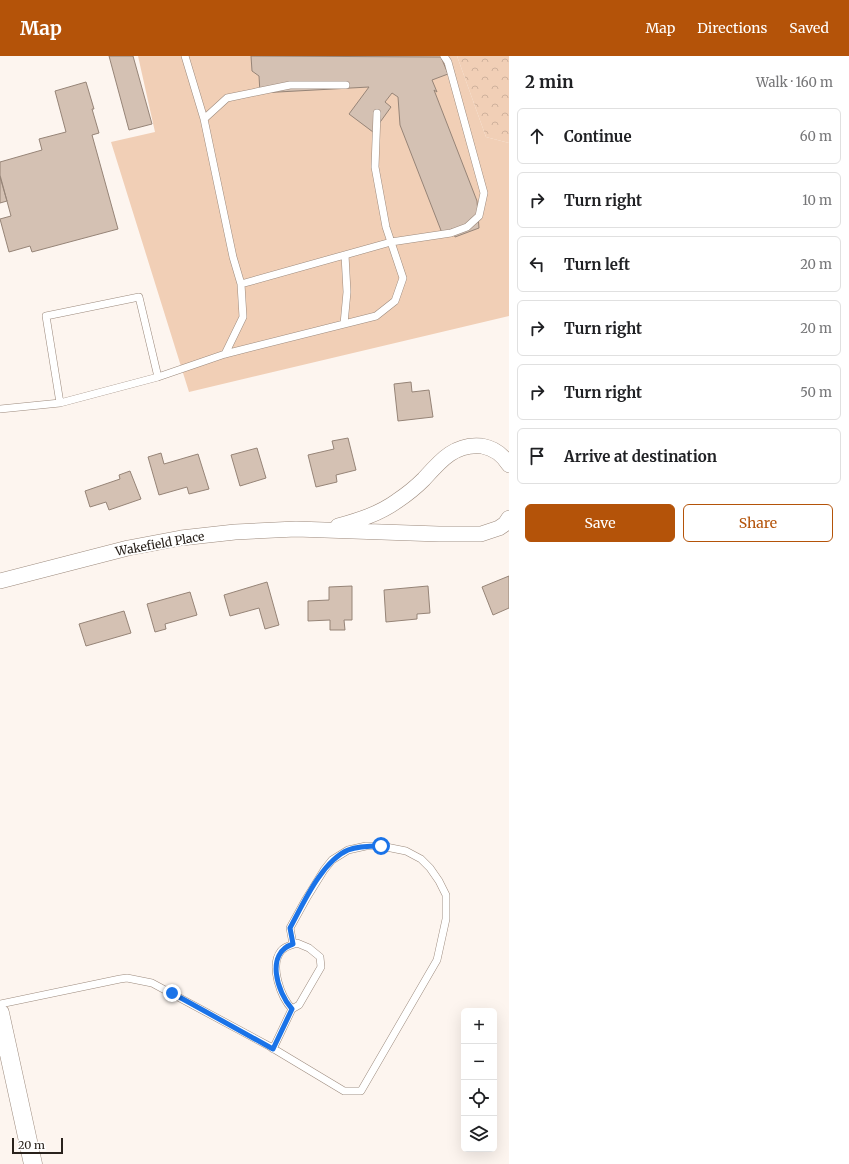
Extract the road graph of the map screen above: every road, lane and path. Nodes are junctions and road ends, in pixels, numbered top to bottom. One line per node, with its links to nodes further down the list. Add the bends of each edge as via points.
1 (185, 56): 5 (lane)
2 (444, 56): 6 (lane, via 448,62 484,193 479,216 467,227 451,233)
3 (346, 85): 5 (lane, via 290,86 227,98)
4 (377, 113): 6 (lane, via 375,167)
5 (204, 119): 8 (lane)
6 (391, 242): 7 (lane); 9 (lane, via 403,278 395,301 376,316)
7 (345, 255): 8 (lane); 9 (lane, via 347,292)
8 (241, 284): 10 (lane, via 243,317)
9 (344, 324): 10 (lane)
10 (225, 354): 11 (lane)
11 (158, 377): 12 (lane); 12 (lane, via 139,297 46,316)
12 (60, 403): 13 (lane)
13 (0, 409)
14 (509, 465): 16 (street, Wakefield Place, via 490,448 473,445 463,447 444,458 398,501 357,521)
15 (509, 518): 16 (street, Wakefield Place, via 499,528 481,534)
16 (323, 529): 17 (street, Wakefield Place, via 235,532 181,538 128,548)
17 (0, 581)
18 (293, 944): 20 (lane, via 280,952 275,967 285,1002); 20 (lane, via 309,948 320,957 321,967 299,1005); 22 (lane, via 290,928 306,899 332,860 348,850 381,846 406,851 421,859 430,868 446,895 446,919 437,960 362,1091 344,1091)
19 (0, 1004): 22 (lane, via 120,978 152,982)
20 (292, 1009): 22 (lane)
21 (0, 1013): 23 (street)
22 (273, 1049)
23 (33, 1164)

